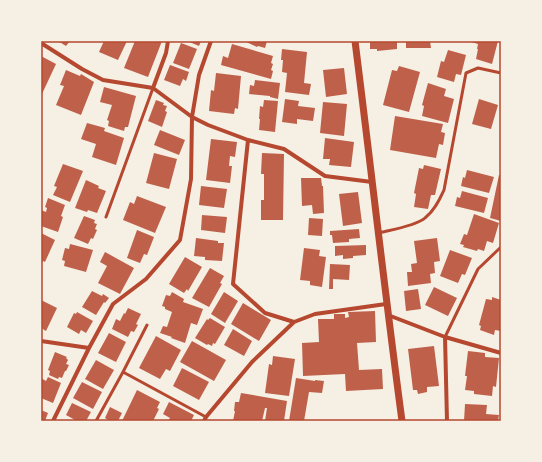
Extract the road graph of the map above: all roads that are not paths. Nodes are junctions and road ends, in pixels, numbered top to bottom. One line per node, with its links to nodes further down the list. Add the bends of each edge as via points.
1 (168, 41): 6 (street)
2 (211, 41): 7 (street, via 199,74)
3 (355, 41): 9 (street)
4 (41, 43): 6 (street, via 103,80)
5 (501, 73): 11 (lane, via 478,68 466,72 444,190 437,206 424,219 408,226)
6 (153, 88): 7 (street); 10 (lane)
7 (192, 117): 8 (street); 19 (street, via 191,179 180,240 146,279 113,304)
8 (248, 140): 9 (street, via 284,150 325,176); 15 (street, via 233,284 265,313)
9 (372, 182): 11 (street)
10 (106, 217)
11 (378, 233): 13 (street)
12 (501, 247): 17 (lane, via 478,269)
13 (386, 304): 14 (street); 15 (street, via 315,314)
14 (388, 315): 17 (street); 25 (street)
15 (294, 322): 22 (street, via 252,362)
16 (147, 325): 21 (lane)
17 (445, 337): 20 (street); 26 (street)
18 (41, 341): 19 (street)
19 (89, 348): 23 (street)
20 (501, 353)
21 (123, 372): 22 (lane); 24 (lane)
22 (205, 419)
23 (53, 421)
24 (96, 421)
25 (402, 421)
26 (447, 421)

